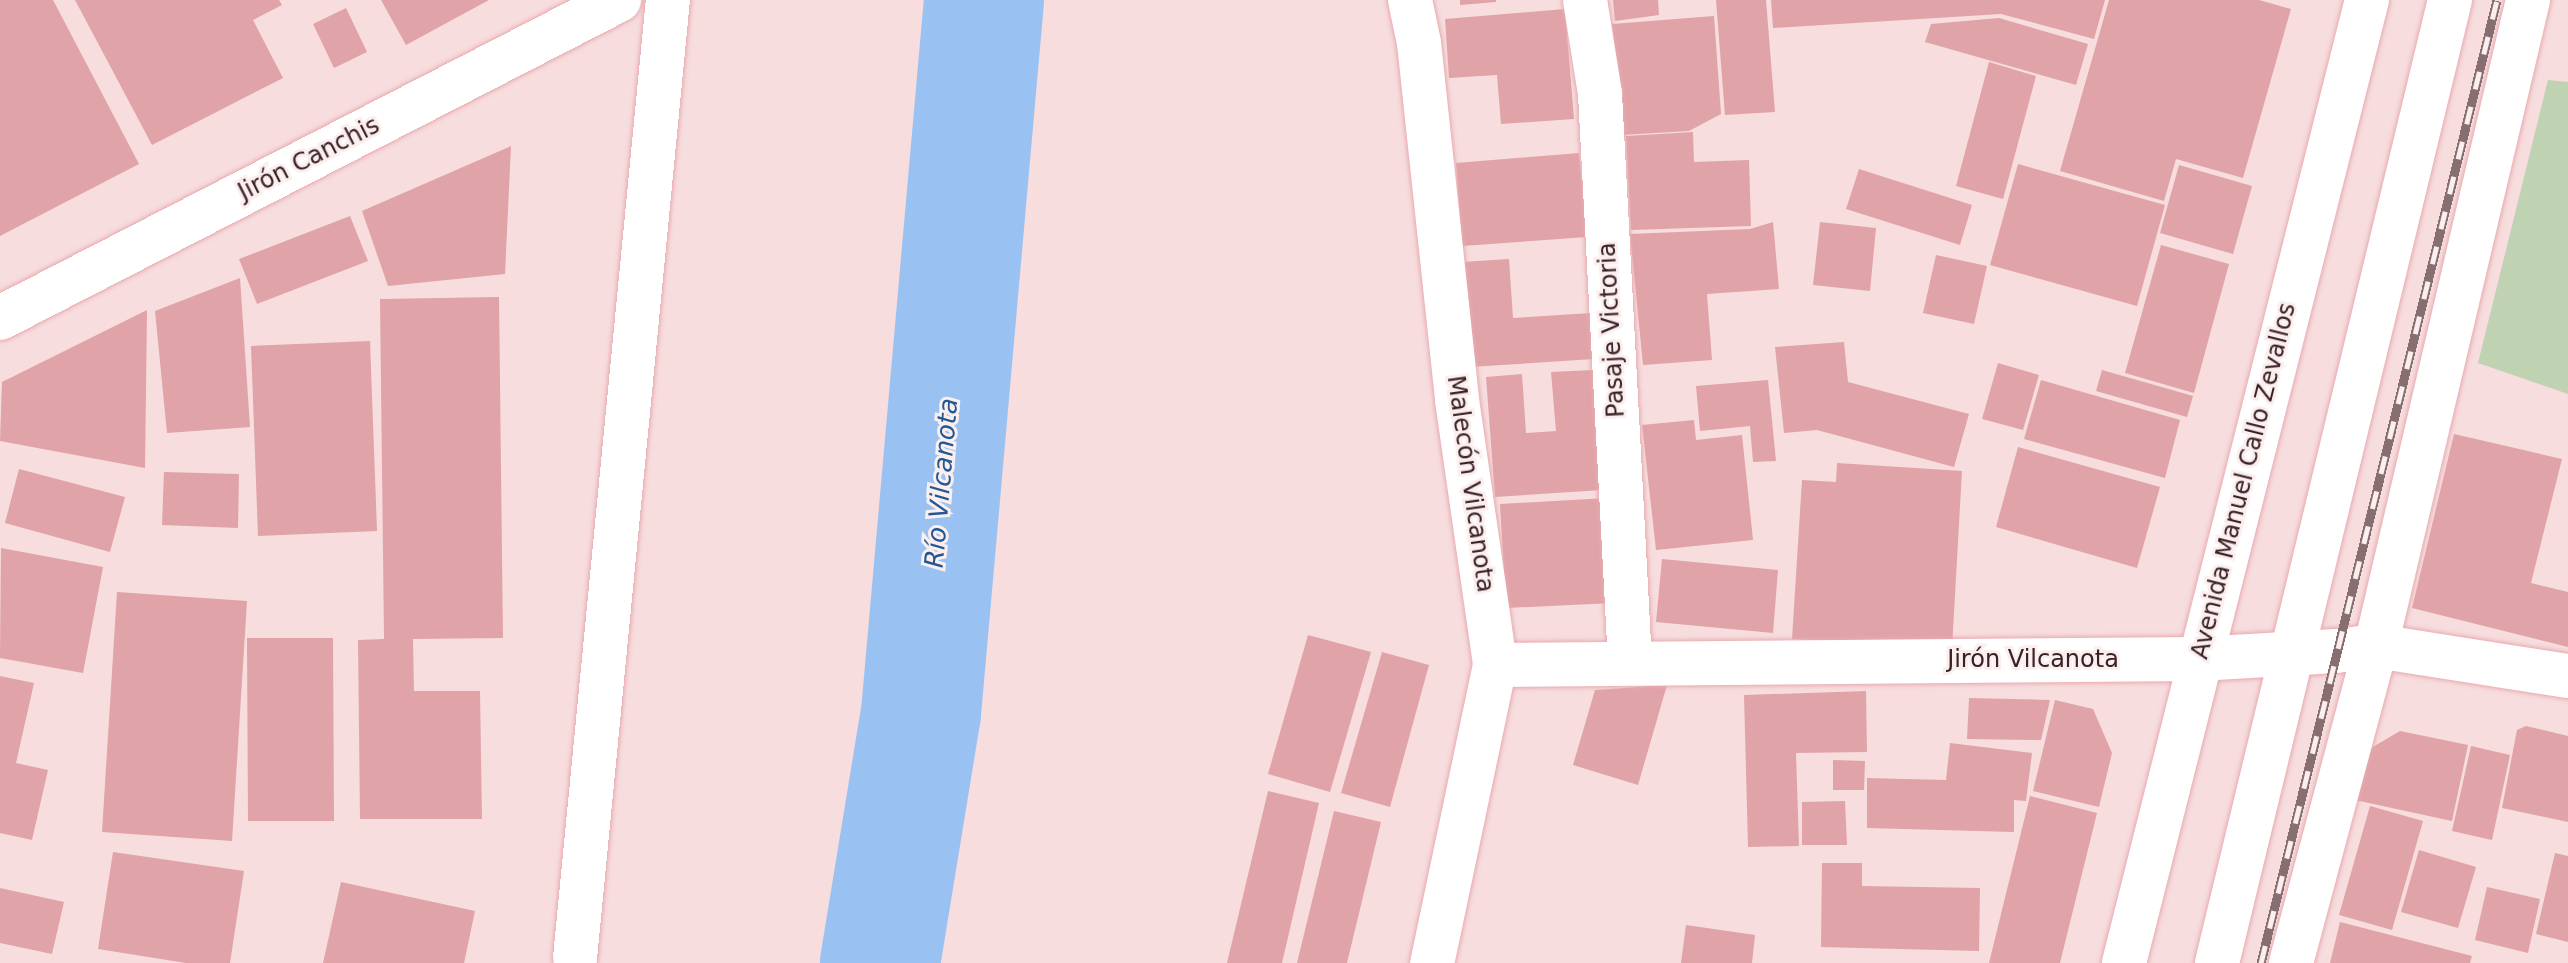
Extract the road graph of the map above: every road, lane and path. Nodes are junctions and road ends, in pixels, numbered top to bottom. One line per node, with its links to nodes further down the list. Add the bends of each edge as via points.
1 (619, 0): 8 (street, Jirón Canchis)
2 (668, 0): 15 (street)
3 (1410, 0): 13 (street, Malecón Vilcanota, via 1457,400)
4 (1585, 0): 12 (street, Pasaje Victoria, via 1600,94)
5 (2367, 0): 11 (street, Avenida Manuel Callo Zevallos)
6 (2450, 0): 10 (street)
7 (2528, 0): 9 (street)
8 (0, 318)
9 (2376, 646): 10 (street, Jirón Vilcanota); 14 (street, Jirón Vilcanota); 19 (street)
10 (2290, 654): 11 (street, Jirón Vilcanota); 18 (street)
11 (2198, 659): 12 (street, Jirón Vilcanota); 17 (street, Avenida Manuel Callo Zevallos)
12 (1630, 662): 13 (street, Jirón Vilcanota)
13 (1495, 665): 16 (street, Malecón Vilcanota)
14 (2568, 676)
15 (575, 958)
16 (1432, 963)
17 (2124, 963)
18 (2217, 963)
19 (2291, 963)

